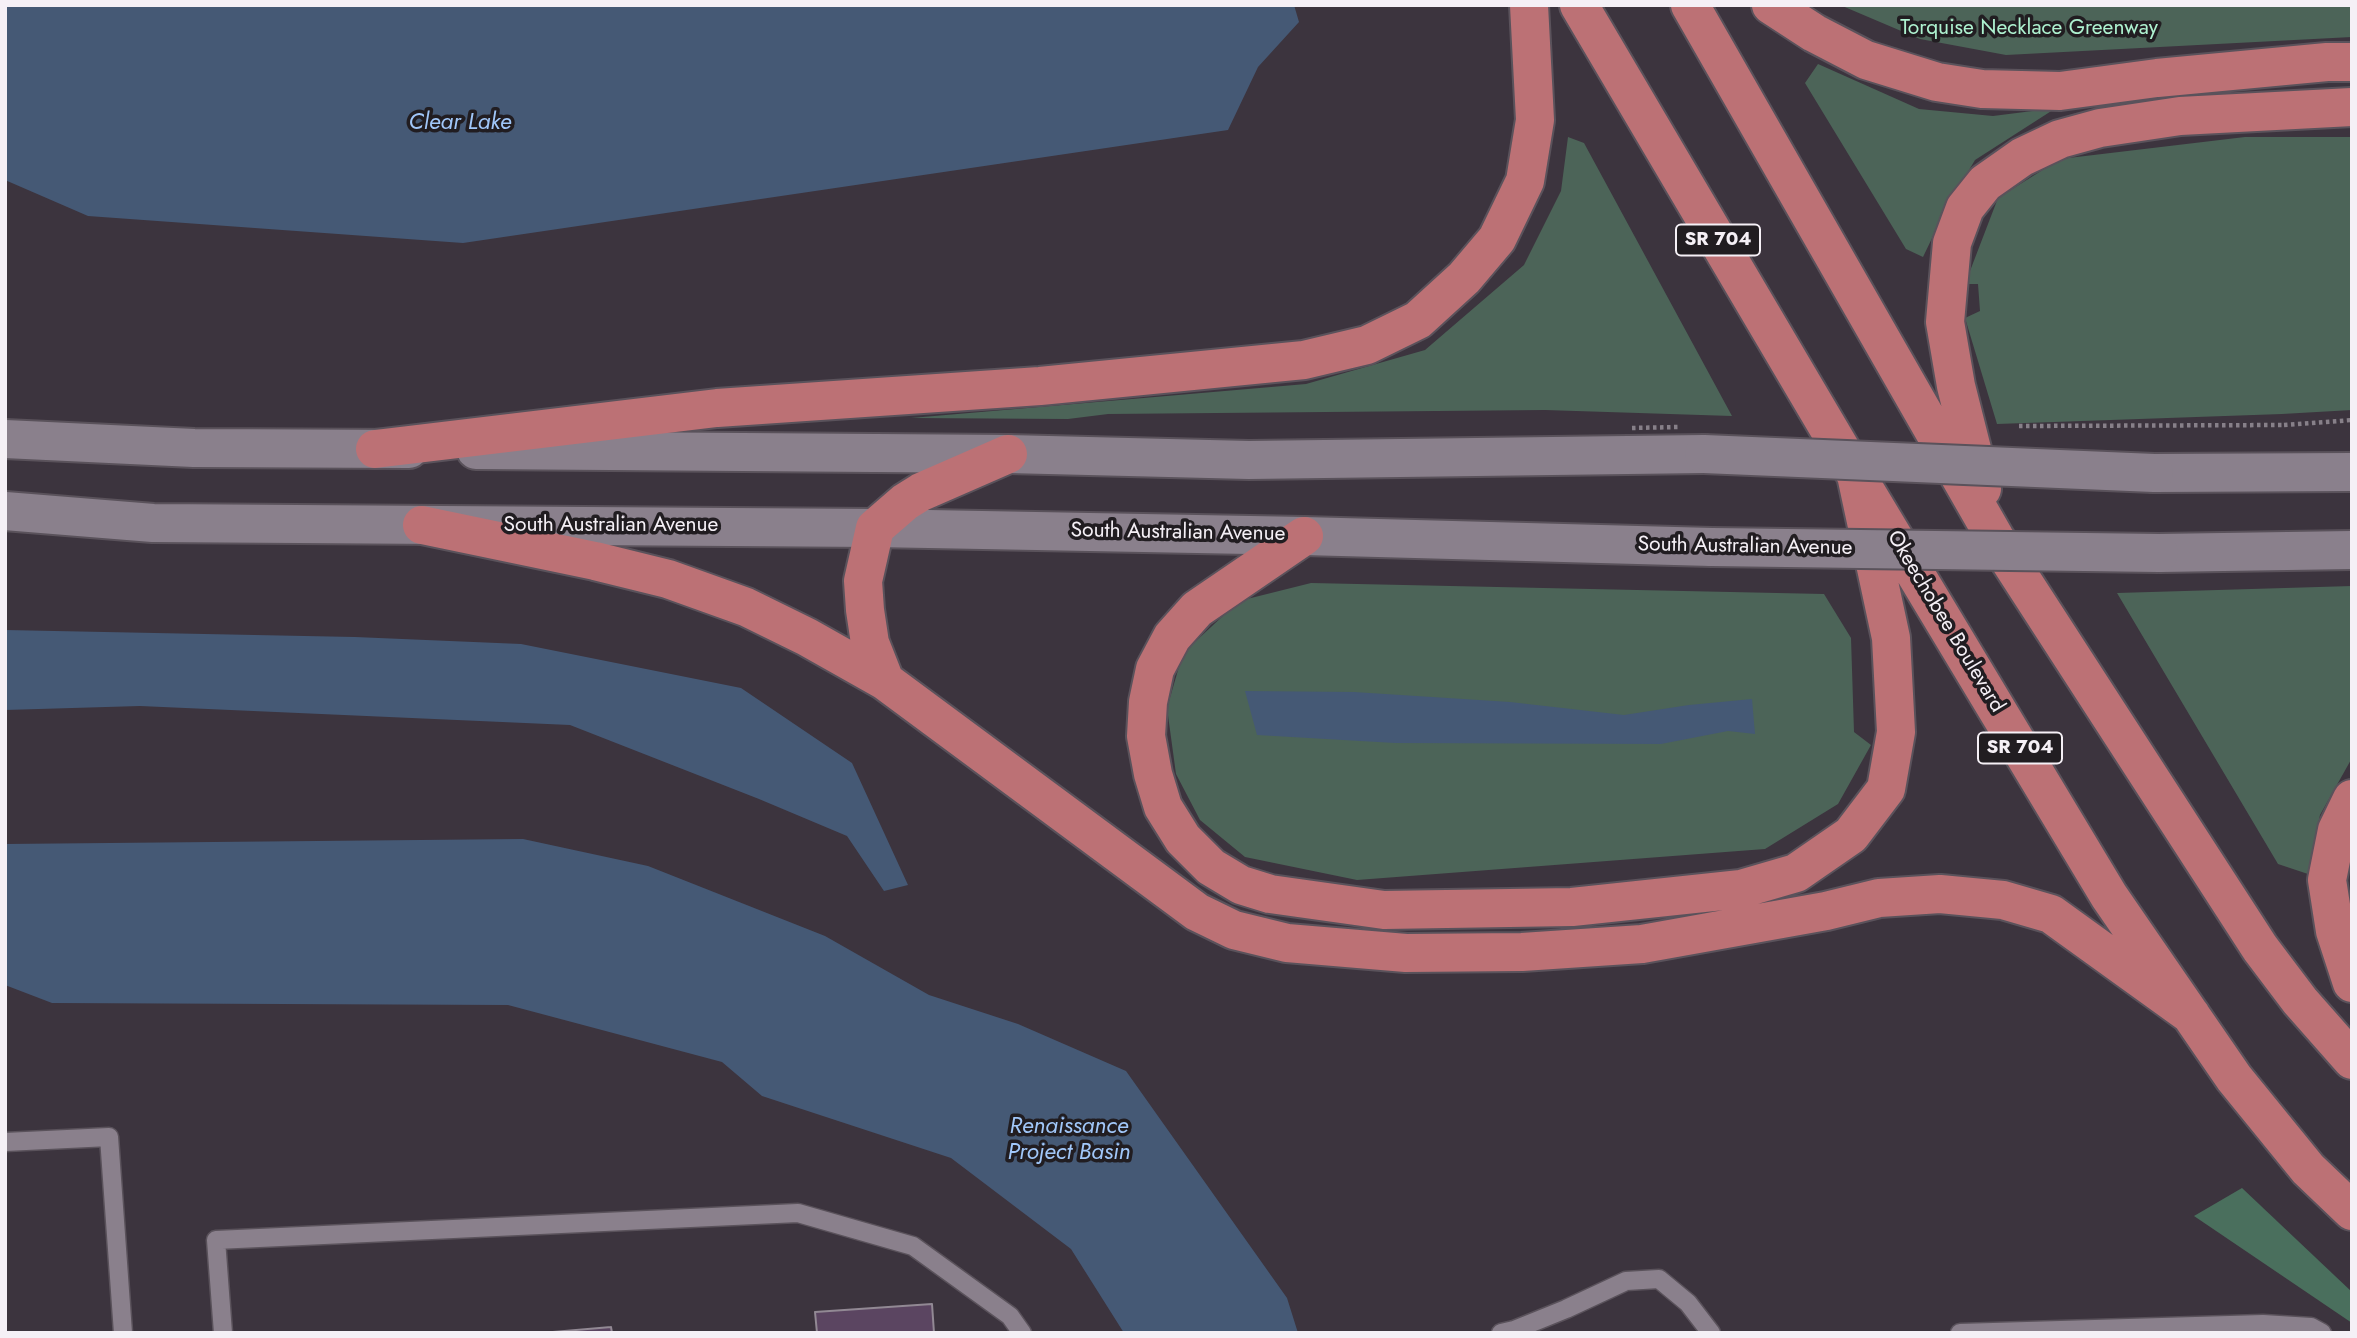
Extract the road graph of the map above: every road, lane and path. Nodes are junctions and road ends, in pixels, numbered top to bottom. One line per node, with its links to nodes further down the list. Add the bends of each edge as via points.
1 (1529, 5): 10 (main road, via 1535,120 1525,181 1497,239 1464,278 1418,320 1367,345 1304,360 1040,386 717,408)
2 (1579, 5): 13 (main road, Okeechobee Boulevard / SR 704)
3 (1690, 5): 18 (main road)
4 (1771, 5): 5 (main road, via 1866,60 1937,82 1982,89 2060,91)
5 (2352, 62)
6 (2352, 107): 18 (main road, via 2180,116 2100,128 2060,139 1985,183 1965,208 1952,243 1945,322 1956,386)
7 (2352, 421): 8 (path)
8 (2284, 425)
9 (5, 439): 10 (main road, via 194,448)
10 (375, 449): 11 (main road)
11 (1008, 454): 12 (main road, bridge, via 1248,460 1704,454 2154,474); 16 (main road, via 921,492)
12 (2352, 472)
13 (1856, 475): 17 (main road, via 1891,638 1896,732 1886,789 1851,835 1796,873 1741,889 1572,907 1384,910 1270,894 1241,886 1211,867 1176,829 1163,807 1153,774 1146,736 1155,669 1172,637 1198,609); 23 (main road, Okeechobee Boulevard / SR 704, via 2109,896)
14 (5, 511): 15 (main road, South Australian Avenue, via 153,523)
15 (422, 525): 16 (main road, South Australian Avenue); 20 (main road, via 668,579 746,607)
16 (876, 528): 17 (main road, South Australian Avenue); 20 (main road, via 863,581 870,643)
17 (1304, 536): 19 (main road, South Australian Avenue, bridge, via 2159,553)
18 (1995, 538): 24 (main road, via 2260,947)
19 (2352, 550)
20 (885, 681): 23 (main road, via 1197,912 1234,930 1287,943 1406,953 1522,952 1642,944 1879,898 1978,897 2051,914)
21 (2352, 799): 22 (main road, via 2337,831 2327,880 2335,931)
22 (2352, 983)
23 (2191, 1015): 26 (main road, Okeechobee Boulevard / SR 704, via 2271,1126)
24 (2352, 1060)
25 (5, 1142): 27 (lane, via 109,1137)
26 (2352, 1210)
27 (123, 1333)
28 (223, 1333): 29 (lane, via 216,1240 798,1213 913,1246 1010,1316)
29 (1022, 1333)
30 (1502, 1333): 31 (lane, via 1626,1281 1659,1279 1688,1303)
31 (1711, 1333)
32 (1960, 1333): 33 (lane, via 2263,1324 2311,1327)
33 (2322, 1333)

